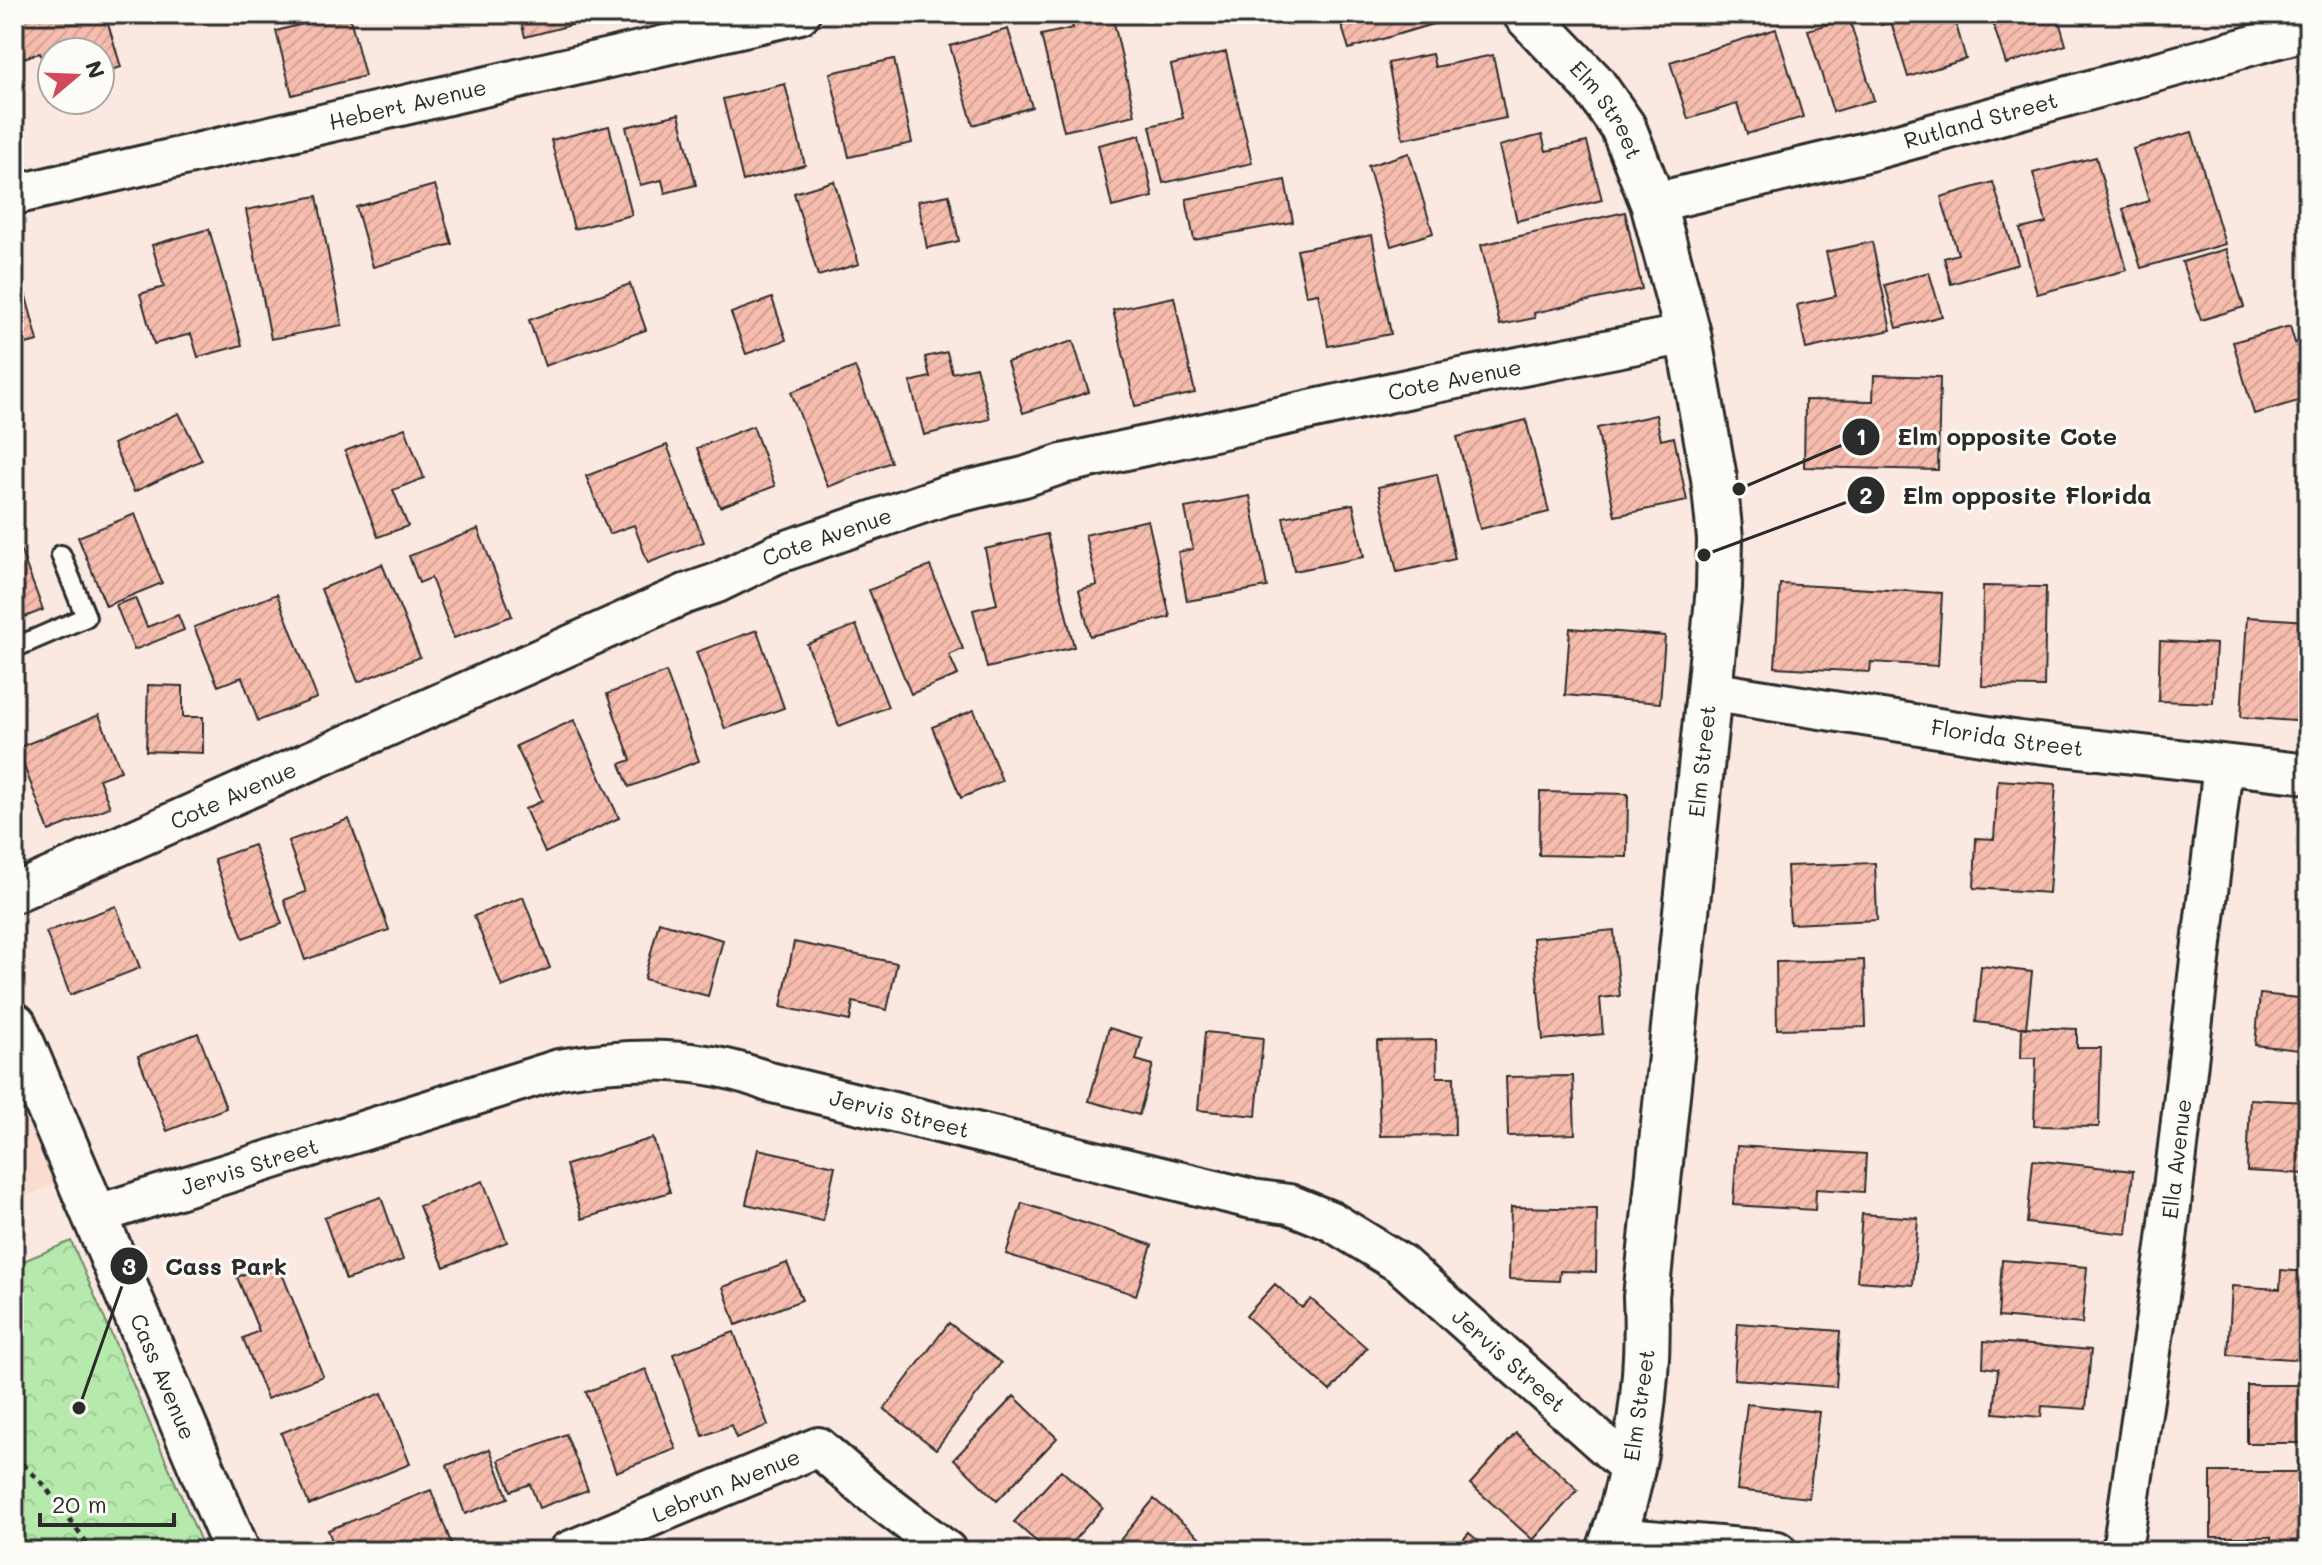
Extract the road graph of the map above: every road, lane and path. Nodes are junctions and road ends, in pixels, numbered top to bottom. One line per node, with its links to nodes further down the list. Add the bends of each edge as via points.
1 (800, 14): 4 (street, Hebert Avenue)
2 (1526, 14): 5 (street, Elm Street, via 1593,84 1623,127)
3 (2308, 30): 5 (street, Rutland Street, via 1866,152)
4 (14, 195)
5 (1653, 203): 6 (street, Elm Street)
6 (1688, 334): 9 (street, Elm Street, via 1720,539); 12 (street, Cote Avenue, via 1420,386 1062,464 944,496 776,554)
7 (61, 555): 8 (lane, via 86,617)
8 (14, 648)
9 (1709, 691): 10 (street, Florida Street, via 2019,741); 16 (street, Elm Street, via 1646,1297 1648,1337)
10 (2223, 765): 11 (street, Florida Street); 23 (street, Ella Avenue, via 2166,1248)
11 (2308, 774)
12 (14, 893)
13 (14, 1025): 14 (street, Cass Avenue)
14 (95, 1215): 16 (street, Jervis Street, via 559,1069 640,1059 712,1066 1289,1204 1331,1221 1401,1264); 19 (street, Cass Avenue)
15 (14, 1456): 18 (path, via 43,1484)
16 (1630, 1468): 17 (street, Elm Street, via 1624,1511)
17 (1612, 1544): 22 (street)
18 (93, 1551)
19 (237, 1551)
20 (569, 1551): 21 (street, Lebrun Avenue, via 818,1447)
21 (947, 1551)
22 (1777, 1551)
23 (2122, 1551)

